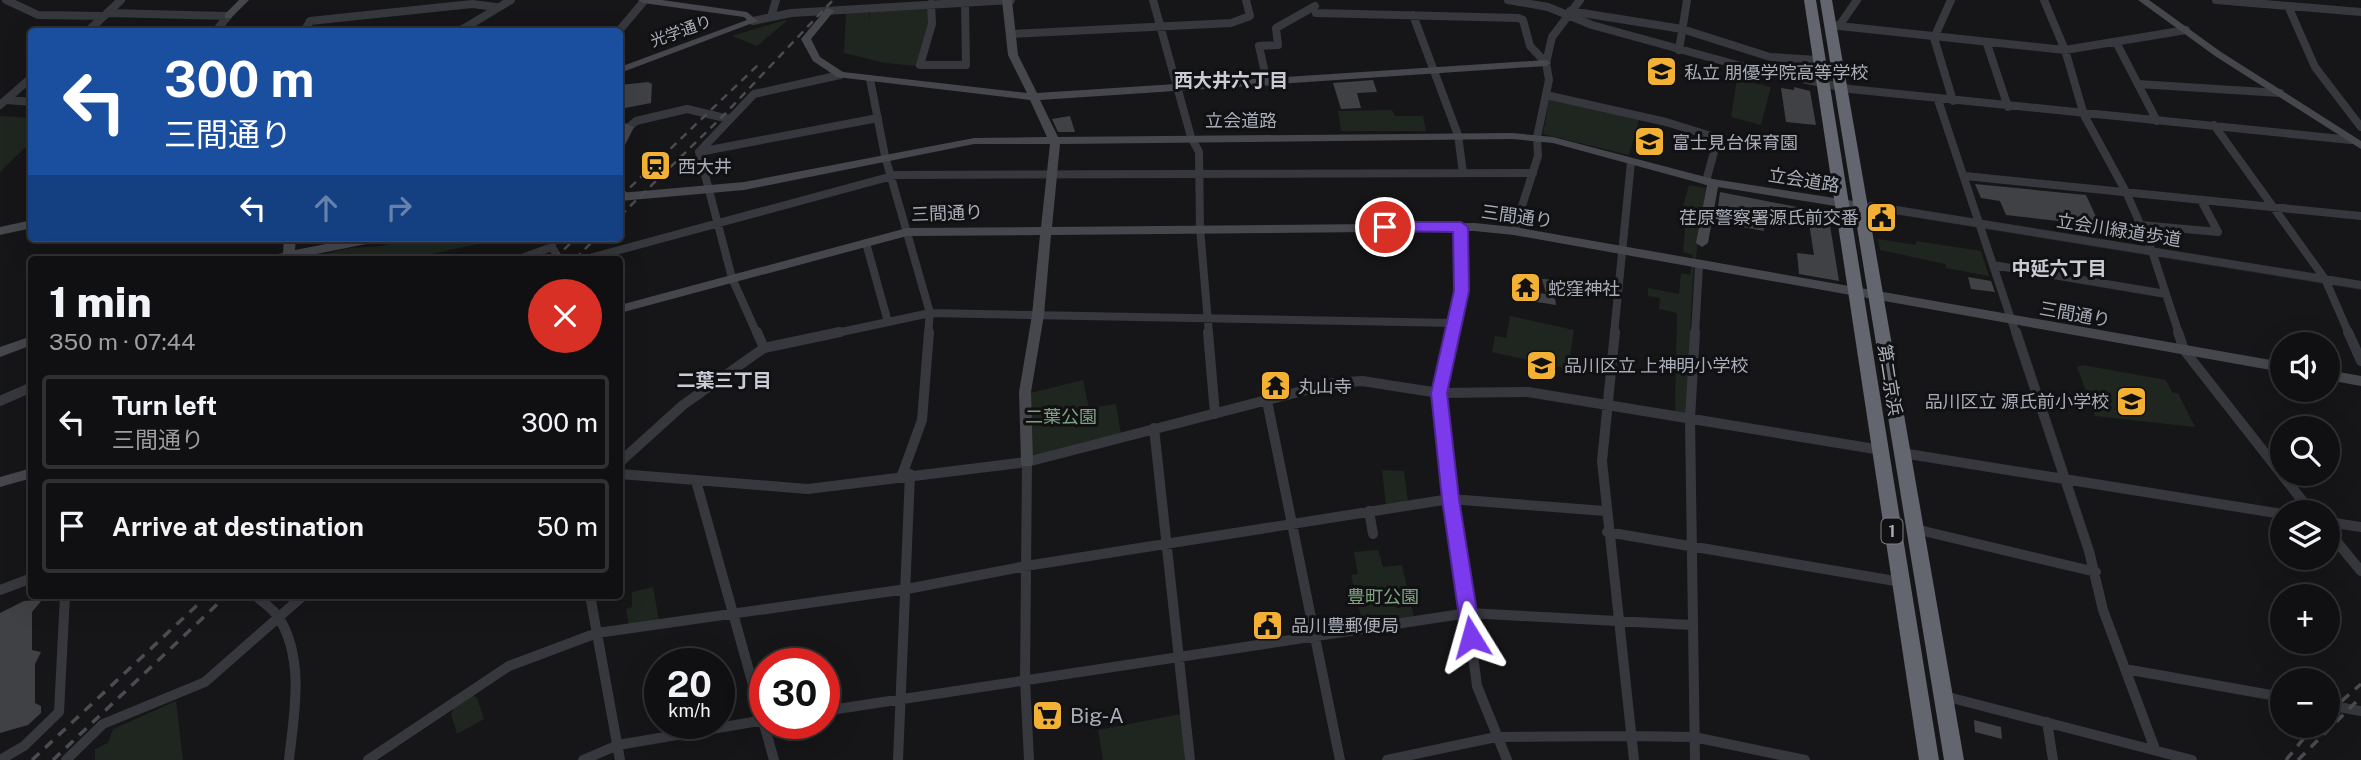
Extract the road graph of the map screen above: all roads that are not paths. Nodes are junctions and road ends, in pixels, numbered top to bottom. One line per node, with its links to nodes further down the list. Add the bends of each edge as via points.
1 (121, 0): 29 (street)
2 (244, 0): 31 (street)
3 (511, 0): 25 (street)
4 (644, 0): 20 (street); 40 (street)
5 (776, 0): 32 (street)
6 (1009, 0): 21 (street); 43 (street)
7 (1153, 0): 34 (street)
8 (1247, 0): 34 (street, via 1250,16 1231,23)
9 (1580, 0): 27 (street)
10 (1687, 0): 41 (street)
11 (1810, 0): 49 (highway, 第二京浜 / 1)
12 (1826, 0): 35 (highway, 第二京浜 / 1)
13 (1857, 0): 35 (street)
14 (1951, 0): 44 (street)
15 (2044, 0): 48 (street)
16 (2143, 0): 42 (street)
17 (2216, 0): 24 (street)
18 (3, 1): 29 (street, via 38,15)
19 (1513, 1): 27 (street)
20 (690, 2): 33 (street, via 744,15)
21 (965, 2): 23 (street); 23 (street, via 966,65 958,66 920,65 932,24)
22 (904, 3): 23 (street); 26 (street)
23 (931, 4)
24 (2288, 6): 28 (street); 75 (street, via 2315,67)
25 (496, 7): 38 (street, via 472,4 310,21); 39 (street)
26 (829, 11): 32 (street); 53 (street, via 806,39 816,60)
27 (1569, 12): 41 (street); 47 (street, via 1592,25); 50 (street, via 1552,37)
28 (2361, 12)
29 (106, 14): 31 (street); 36 (street)
30 (1413, 15): 50 (street, via 1518,18 1523,20 1530,46); 52 (street); 56 (street, via 1316,10 1276,28 1278,45 1259,46)
31 (228, 16): 37 (street)
32 (771, 17): 33 (street)
33 (753, 22): 51 (street, 光学通り)
34 (1160, 26): 43 (street); 59 (street)
35 (1834, 26): 44 (street); 60 (highway, 第二京浜 / 1)
36 (92, 28)
37 (218, 28)
38 (306, 28)
39 (464, 28)
40 (621, 28)
41 (1682, 29): 47 (street); 49 (street, via 1770,57)
42 (2186, 30): 46 (street); 61 (street)
43 (1011, 34): 63 (street, via 1013,55)
44 (1934, 38): 45 (street); 65 (street)
45 (1987, 44): 48 (street); 68 (street)
46 (2117, 44): 48 (street); 58 (street)
47 (1679, 50): 57 (street)
48 (2065, 50): 69 (street)
49 (1818, 60): 57 (highway, 第二京浜 / 1)
50 (1546, 63): 52 (street); 62 (street)
51 (623, 69)
52 (1433, 70): 56 (street); 76 (street)
53 (840, 75): 54 (street); 71 (street, via 754,94)
54 (870, 79): 63 (street); 70 (street)
55 (28, 81): 67 (street)
56 (1267, 82): 59 (street)
57 (1823, 84): 60 (street); 95 (highway, 第二京浜 / 1)
58 (2138, 85): 61 (street); 72 (street)
59 (1177, 88): 63 (street); 77 (street)
60 (1840, 88): 64 (street); 96 (highway, 第二京浜 / 1)
61 (2280, 93): 80 (street)
62 (1546, 95): 78 (street); 90 (street, via 1718,138)
63 (1031, 97): 79 (street)
64 (1938, 100): 65 (street); 89 (street)
65 (1953, 101): 68 (street)
66 (28, 102): 67 (street)
67 (3, 103)
68 (2008, 107): 69 (street)
69 (2084, 115): 72 (street); 92 (street)
70 (878, 118): 81 (street); 82 (street)
71 (729, 119): 74 (street, via 687,108); 81 (street)
72 (2157, 121): 73 (street)
73 (2214, 125): 80 (street); 97 (street)
74 (624, 126)
75 (2361, 127)
76 (1458, 135): 77 (street, 立会道路); 78 (street, 立会道路); 84 (street)
77 (1191, 137): 79 (street, 立会道路); 87 (street, via 1199,152)
78 (1537, 137): 83 (street, 立会道路); 85 (street)
79 (1052, 138): 82 (street, 立会道路, via 974,141); 86 (street)
80 (2358, 142)
81 (699, 152): 91 (street)
82 (885, 156): 88 (street); 91 (street, 立会道路)
83 (1631, 162): 90 (street, 立会道路); 113 (street)
84 (1463, 173): 85 (street); 87 (street)
85 (1533, 173): 107 (street)
86 (1051, 174): 87 (street); 88 (street); 105 (street)
87 (1199, 174): 104 (street)
88 (891, 176): 99 (street); 108 (street)
89 (1965, 176): 92 (street); 100 (street)
90 (1709, 182): 95 (street, 立会道路); 118 (street)
91 (707, 189): 93 (street, 立会道路); 99 (street)
92 (2126, 192): 94 (street); 102 (street)
93 (623, 197)
94 (2201, 200): 97 (street); 102 (street, via 2218,233)
95 (1841, 203): 96 (street, 立会道路); 122 (highway, 第二京浜 / 1)
96 (1866, 206): 100 (street, 立会川緑道歩道); 124 (highway, 第二京浜 / 1)
97 (2273, 207): 98 (street); 120 (street)
98 (2361, 216)
99 (716, 223): 116 (street); 119 (street)
100 (1979, 223): 112 (street, 立会川緑道歩道); 117 (street)
101 (28, 225): 106 (street)
102 (2141, 225): 112 (street)
103 (1461, 227): 104 (street, 三間通り); 107 (street, 三間通り); 131 (street, via 1462,291)
104 (1200, 228): 105 (street, 三間通り); 128 (street)
105 (1046, 230): 108 (street, 三間通り); 127 (street)
106 (0, 231)
107 (1514, 231): 113 (street, 三間通り)
108 (907, 232): 111 (street, 三間通り); 126 (street)
109 (357, 242): 114 (street)
110 (552, 242): 115 (street)
111 (866, 243): 119 (street, 三間通り); 130 (street)
112 (2152, 251): 120 (street, 立会川緑道歩道); 123 (street)
113 (1623, 252): 118 (street, 三間通り); 144 (street)
114 (292, 256)
115 (520, 256)
116 (597, 256)
117 (1993, 265): 123 (street); 129 (street)
118 (1699, 266): 122 (street, 三間通り); 146 (street)
119 (732, 278): 125 (street, 三間通り); 133 (street)
120 (2325, 279): 121 (street, 立会川緑道歩道); 136 (street)
121 (2361, 285)
122 (1855, 293): 124 (street, 三間通り); 148 (highway, 第二京浜 / 1)
123 (2166, 294): 134 (street)
124 (1876, 296): 129 (street, 三間通り); 149 (highway, 第二京浜 / 1)
125 (623, 308)
126 (930, 313): 127 (street); 130 (street); 154 (street, via 922,420)
127 (1038, 315): 128 (street); 151 (street, via 1025,393)
128 (1205, 317): 131 (street); 145 (street)
129 (2013, 321): 134 (street, 三間通り); 155 (street)
130 (888, 322): 133 (street)
131 (1455, 323): 141 (street)
132 (28, 342): 135 (street)
133 (764, 348): 150 (street, via 683,405)
134 (2183, 350): 137 (street, 三間通り); 159 (street)
135 (0, 352)
136 (2361, 361)
137 (2270, 365)
138 (2340, 378): 139 (street)
139 (2361, 381)
140 (28, 389): 142 (street)
141 (1439, 393): 143 (street, via 1362,381 1332,383); 144 (street, via 1528,392); 158 (street)
142 (0, 401)
143 (1267, 401): 145 (street); 163 (street)
144 (1607, 405): 146 (street); 162 (street, via 1602,461)
145 (1216, 414): 147 (street)
146 (1690, 419): 148 (street); 170 (street)
147 (1154, 428): 151 (street); 169 (street)
148 (1881, 450): 176 (highway, 第二京浜 / 1)
149 (1902, 453): 155 (street); 166 (highway, 第二京浜 / 1)
150 (623, 459)
151 (1027, 462): 154 (street); 172 (street)
152 (28, 474): 157 (street)
153 (623, 474): 156 (street)
154 (906, 475): 156 (street, via 808,489); 177 (street)
155 (2065, 478): 161 (street); 174 (street)
156 (695, 481): 183 (street)
157 (0, 482)
158 (1450, 499): 160 (street); 162 (street); 184 (street)
159 (2302, 500)
160 (1369, 511): 163 (street); 168 (street)
161 (2270, 511)
162 (1605, 512): 167 (street)
163 (1293, 524): 169 (street); 189 (street)
164 (2340, 524): 165 (street)
165 (2361, 527)
166 (1915, 529): 174 (street); 195 (highway, 第二京浜 / 1)
167 (1607, 531): 170 (street); 186 (street)
168 (1373, 534)
169 (1166, 543): 172 (street); 190 (street)
170 (1693, 546): 176 (street); 187 (street)
171 (2340, 546): 173 (street)
172 (1026, 566): 177 (street); 193 (street)
173 (2361, 571)
174 (2096, 572): 192 (street, via 2103,610)
175 (28, 580): 178 (street)
176 (1901, 582): 224 (highway, 第二京浜 / 1)
177 (907, 589): 183 (street); 196 (street)
178 (0, 590)
179 (65, 599): 208 (street, via 59,712 24,746)
180 (259, 599): 185 (street)
181 (299, 599): 185 (street)
182 (591, 599): 188 (street)
183 (733, 613): 188 (street); 191 (street)
184 (1468, 613): 186 (street); 189 (street); 203 (street, via 1477,686)
185 (279, 617): 209 (street, via 205,682 103,724); 210 (street, via 294,662 296,692)
186 (1618, 621): 187 (street); 202 (street)
187 (1691, 625): 204 (street)
188 (597, 633): 206 (street); 211 (street, via 509,666)
189 (1315, 636): 190 (street); 218 (street)
190 (1179, 656): 193 (street); 217 (street)
191 (749, 668)
192 (2125, 669): 194 (street); 207 (street)
193 (1025, 680): 196 (street); 216 (street)
194 (2270, 695)
195 (1942, 696): 200 (street); 225 (highway, 第二京浜 / 1)
196 (901, 699): 198 (street); 215 (street)
197 (2340, 707): 199 (street)
198 (840, 709)
199 (2361, 711)
200 (2047, 722): 207 (street); 226 (street)
201 (749, 723): 206 (street)
202 (1631, 736): 203 (street); 204 (street); 221 (street)
203 (1496, 737): 219 (street); 220 (street)
204 (1694, 737): 222 (street); 223 (street)
205 (769, 739): 214 (street)
206 (618, 745): 212 (street); 213 (street)
207 (2155, 749): 227 (street)
208 (0, 760)
209 (66, 760)
210 (289, 760)
211 (368, 760)
212 (583, 760)
213 (620, 760)
214 (774, 760)
215 (898, 760)
216 (1029, 760)
217 (1190, 760)
218 (1340, 760)
219 (1387, 760)
220 (1507, 760)
221 (1633, 760)
222 (1695, 760)
223 (1805, 760)
224 (1929, 760)
225 (1954, 760)
226 (2053, 760)
227 (2192, 760)

